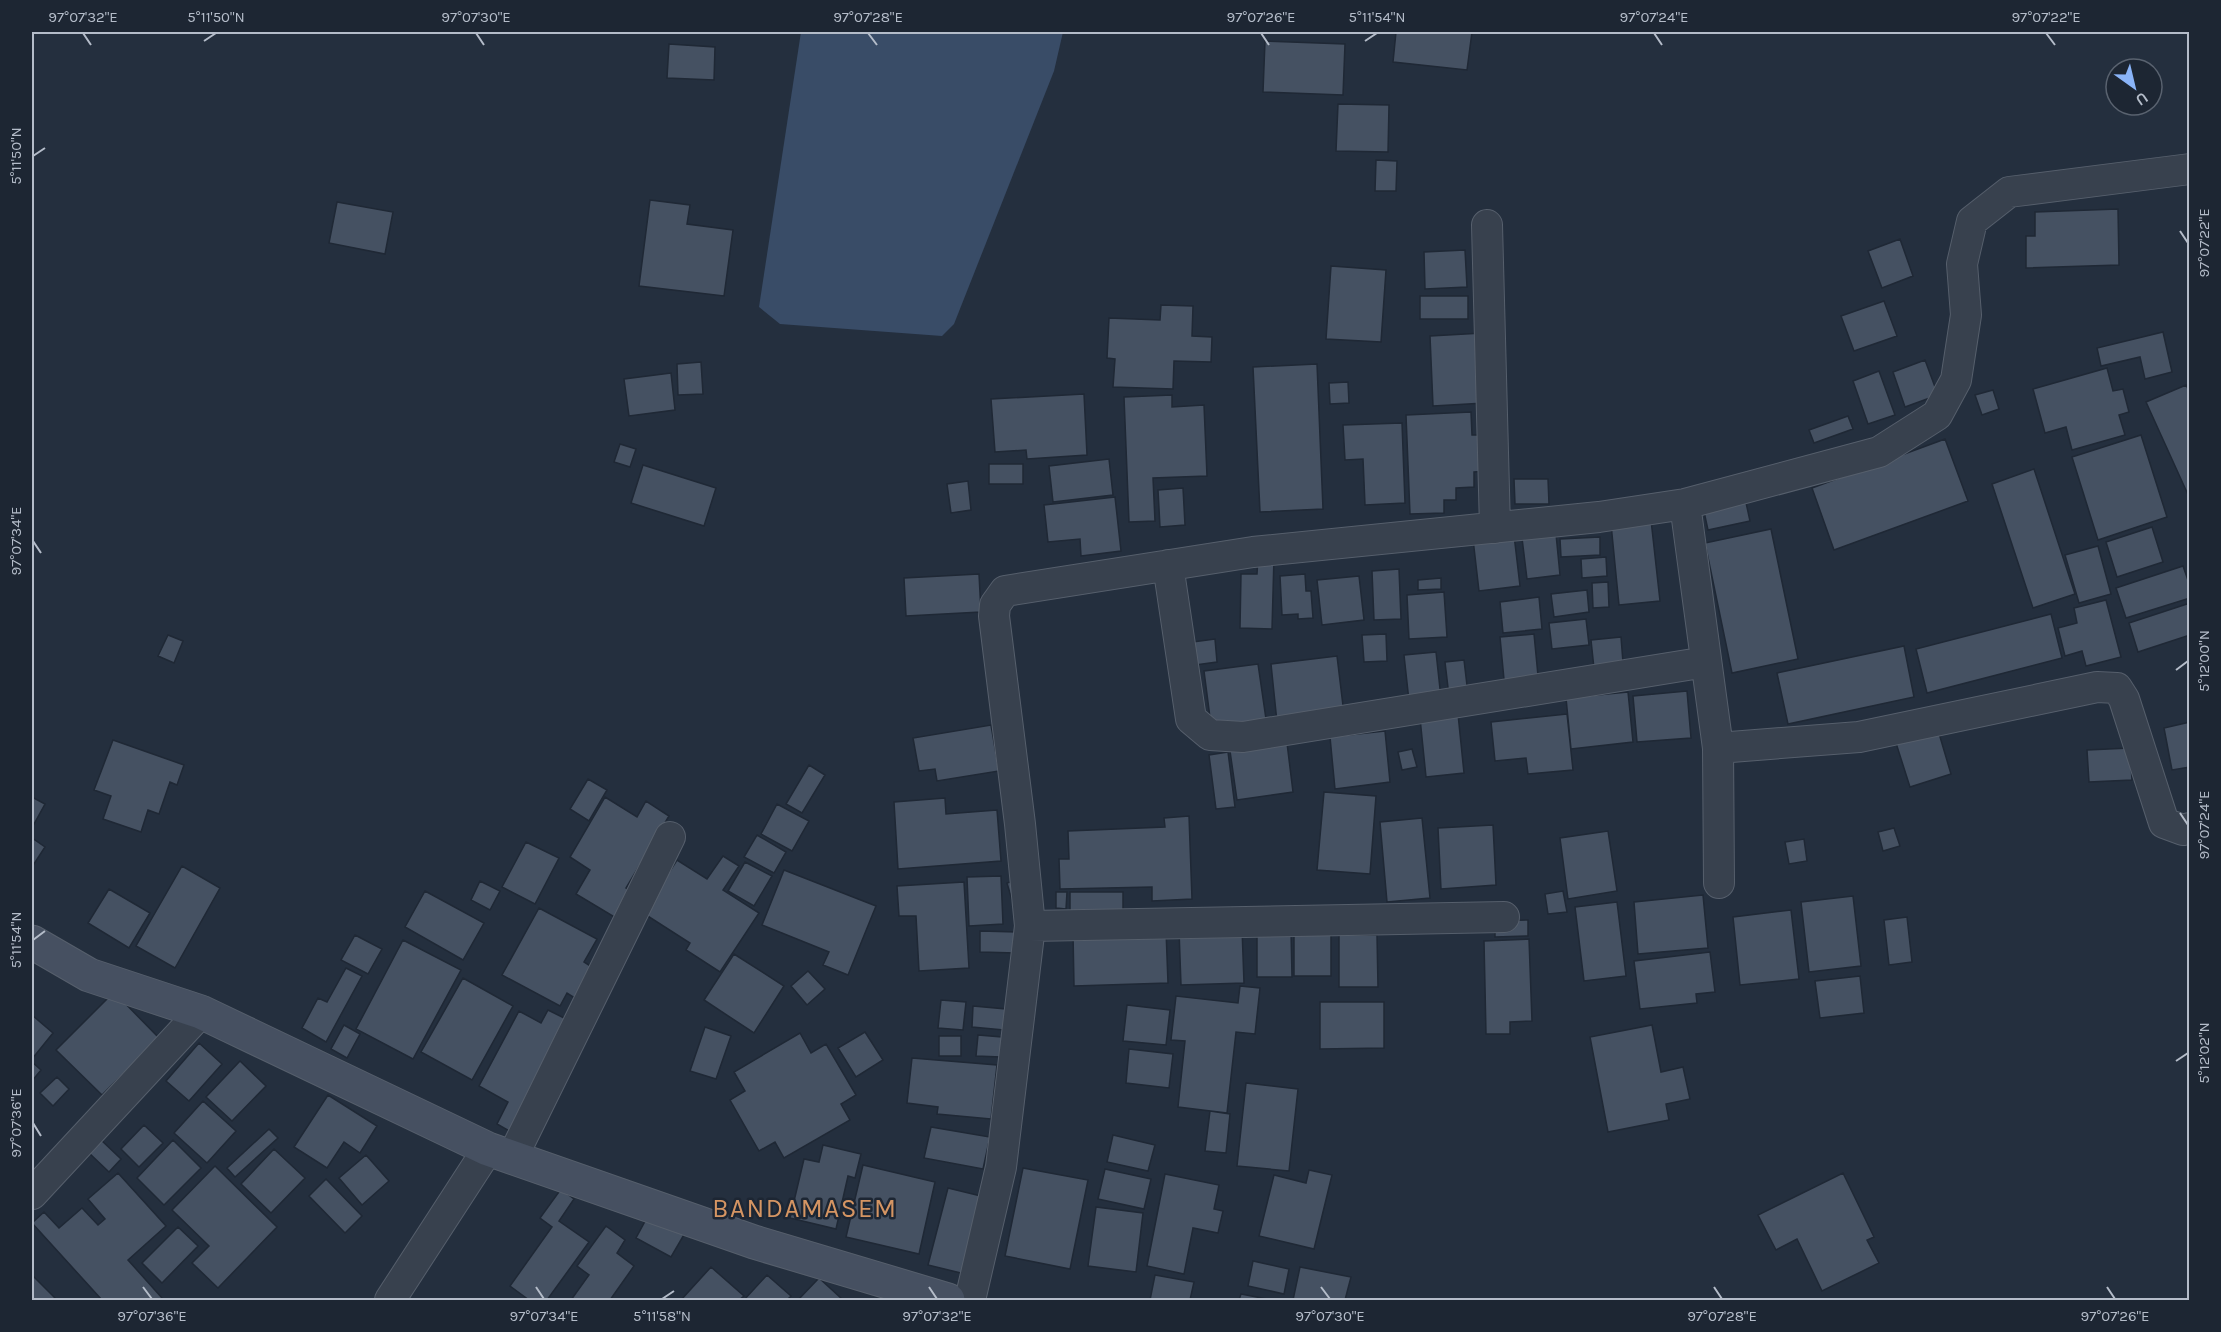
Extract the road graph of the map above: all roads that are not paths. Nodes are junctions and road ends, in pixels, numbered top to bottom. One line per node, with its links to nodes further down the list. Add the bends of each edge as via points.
1 (2190, 169): 3 (street, via 2009,192 1972,221 1962,264 1966,315 1956,380 1937,415 1879,452)
2 (1487, 225): 4 (street)
3 (1685, 504): 4 (street); 6 (street)
4 (1495, 528): 5 (street, via 1253,552)
5 (1168, 565): 6 (street, via 1191,719 1210,735 1243,737); 12 (street, via 1011,589 995,605)
6 (1706, 662): 7 (street)
7 (1718, 748): 8 (street, via 1859,737 2097,687 2116,687 2124,699 2164,823 2183,831); 10 (street)
8 (2190, 828)
9 (670, 837): 15 (street)
10 (1719, 883)
11 (1504, 917): 12 (street)
12 (1030, 926): 19 (street, via 1001,1167)
13 (32, 942): 14 (street, via 89,975)
14 (201, 1012): 15 (street); 16 (street)
15 (500, 1153): 17 (street); 18 (street, via 754,1242)
16 (32, 1194)
17 (390, 1300)
18 (948, 1300)
19 (970, 1300)

